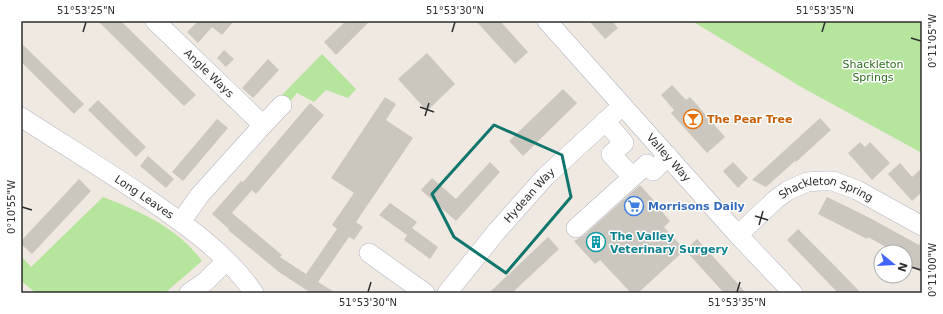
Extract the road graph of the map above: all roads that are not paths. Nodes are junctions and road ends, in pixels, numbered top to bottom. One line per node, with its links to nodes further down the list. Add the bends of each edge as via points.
1 (155, 21): 7 (street, Angle Ways)
2 (547, 21): 4 (street, Valley Way)
3 (282, 105): 7 (street)
4 (622, 106): 6 (street, Hydean Way); 8 (street, Valley Way)
5 (21, 117): 10 (street, Long Leaves)
6 (605, 121): 9 (street, via 624,143 612,154); 19 (street, Hydean Way, via 545,177 496,231)
7 (263, 125): 10 (street, via 199,196)
8 (668, 156): 9 (street, via 653,172 646,164); 13 (street, Valley Way)
9 (632, 177): 12 (street)
10 (181, 222): 15 (street, Long Leaves)
11 (922, 226): 13 (street, Shackleton Spring, via 857,190 832,181 820,181 807,182 787,192)
12 (576, 228)
13 (738, 235): 20 (street, Valley Way)
14 (369, 253): 18 (street)
15 (226, 262): 16 (street); 17 (street, Long Leaves)
16 (189, 293)
17 (254, 293)
18 (425, 293)
19 (447, 293)
20 (793, 293)

